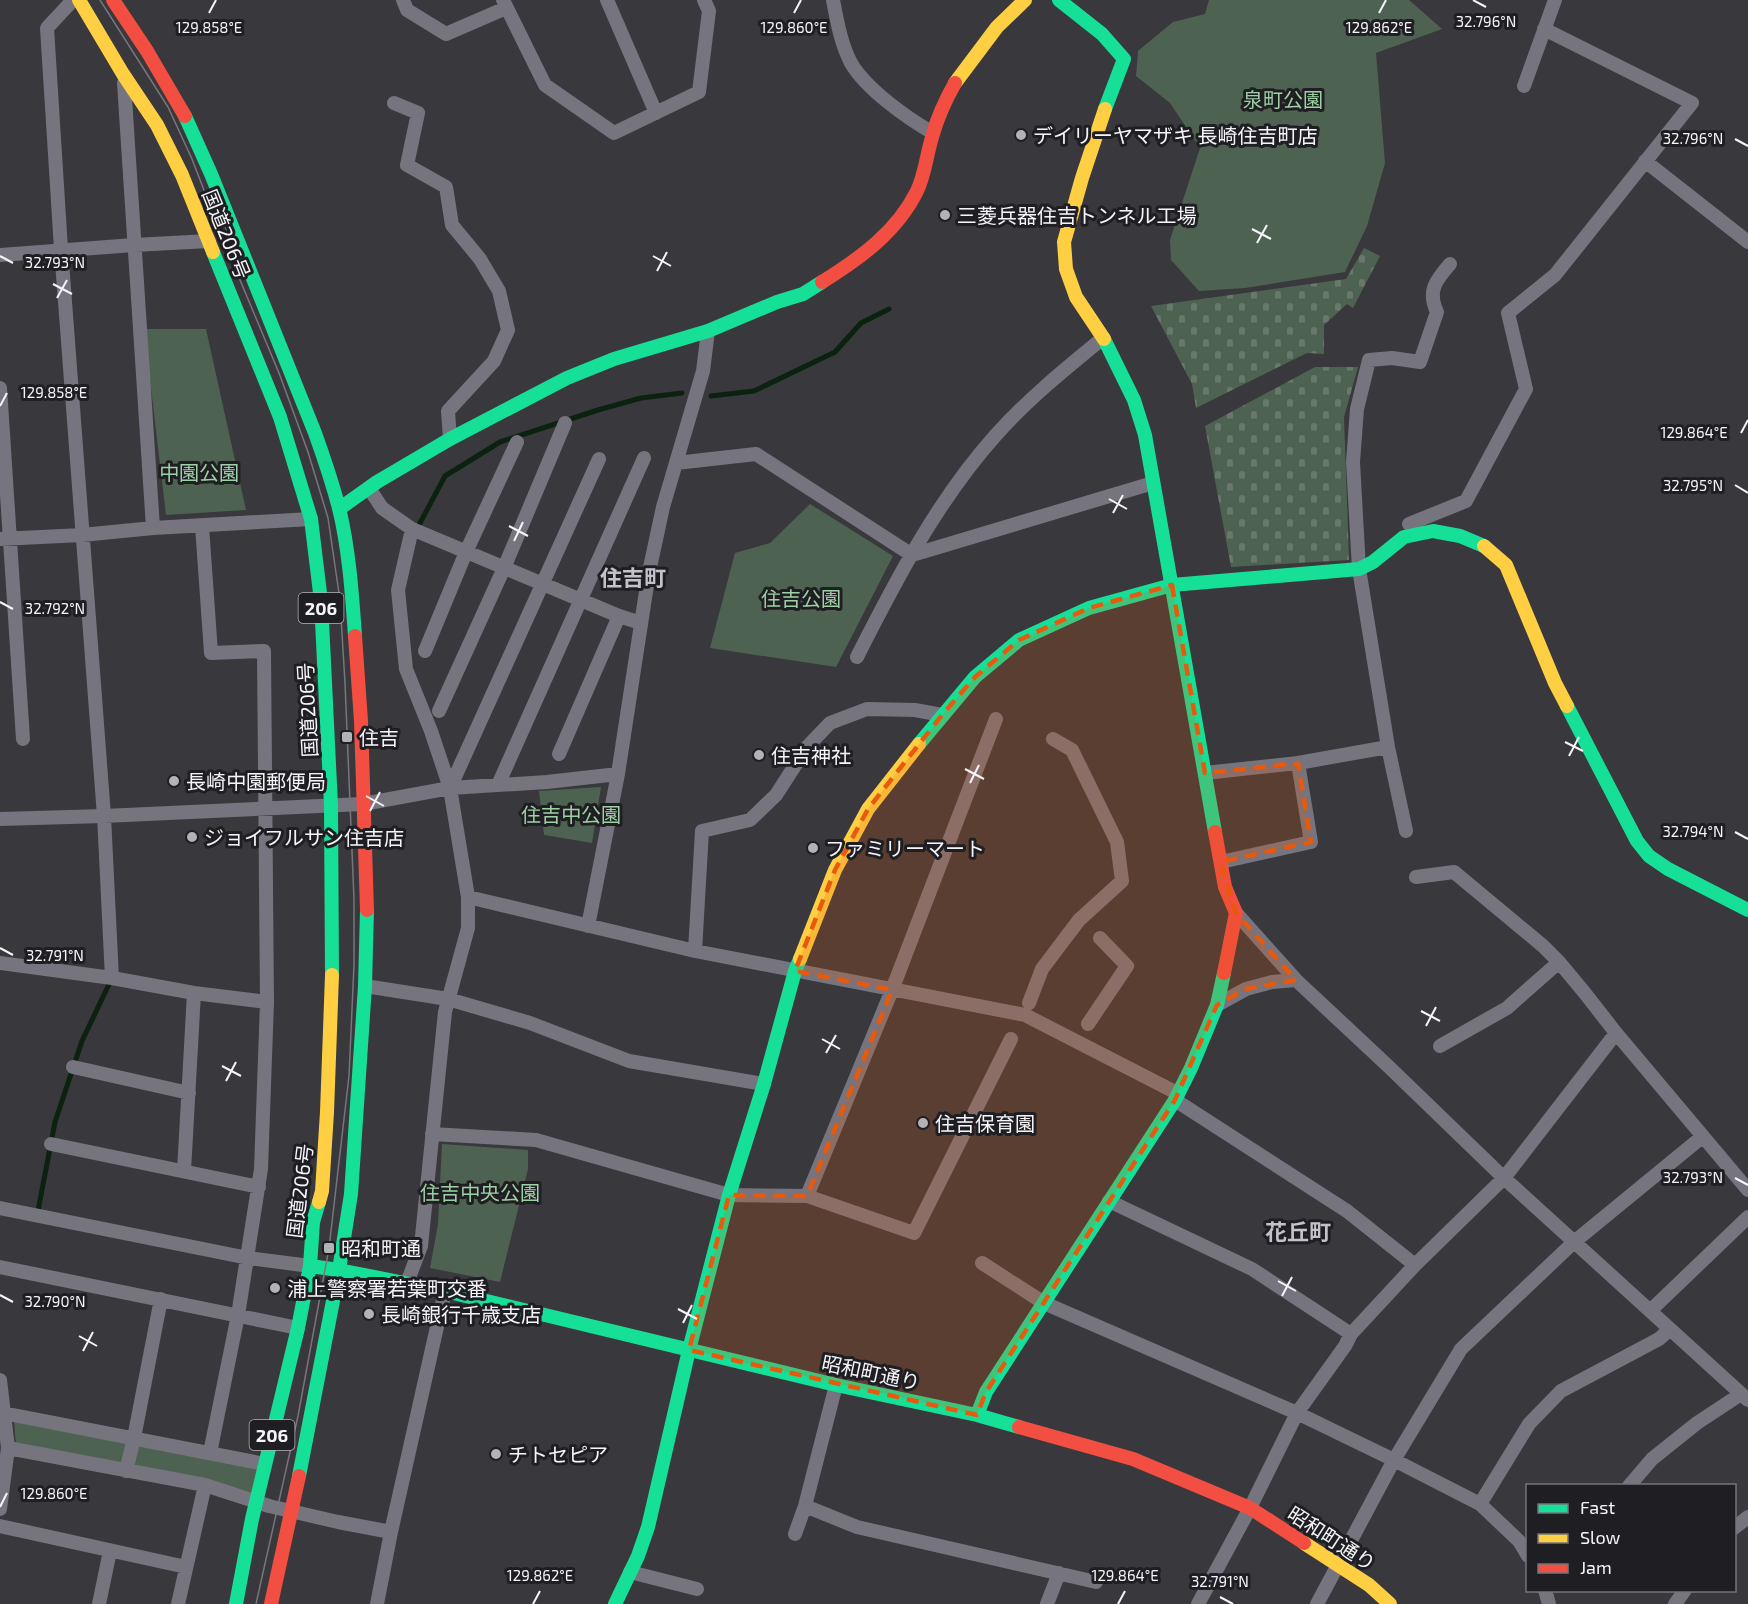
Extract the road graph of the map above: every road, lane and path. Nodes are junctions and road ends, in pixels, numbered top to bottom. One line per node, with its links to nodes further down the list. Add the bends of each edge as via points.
1 (73, 0): 22 (street, via 47,28)
2 (79, 0): 13 (main road, 国道206号 / 206)
3 (113, 0): 36 (main road, 国道206号 / 206, via 185,116 211,174 315,433)
4 (403, 0): 11 (street, via 407,10 446,34)
5 (607, 0): 16 (street)
6 (704, 0): 16 (street, via 709,11 699,93)
7 (833, 0): 17 (street, via 851,63 866,82)
8 (1025, 0): 17 (main road, via 997,27 958,79)
9 (1059, 0): 26 (main road, via 1112,42 1124,59 1064,242 1066,269 1076,297)
10 (1555, 0): 12 (street)
11 (505, 4): 16 (street, via 545,85 614,133)
12 (1544, 29): 14 (street); 18 (street, via 1692,103)
13 (123, 74): 19 (main road, 国道206号 / 206, via 157,124); 21 (street)
14 (1524, 86)
15 (394, 103): 29 (street, via 418,113 407,165 446,187 452,225 499,291 508,330 494,361 448,411)
16 (656, 113)
17 (933, 133): 25 (main road, via 918,190 901,217 875,244 803,294)
18 (1645, 161): 20 (street); 38 (street, via 1555,274 1508,313 1526,389 1466,501)
19 (209, 241): 21 (street); 37 (main road, 国道206号 / 206, via 280,417)
20 (1748, 242)
21 (134, 245): 22 (street); 40 (street)
22 (61, 249): 23 (street); 42 (street)
23 (0, 255)
24 (1450, 264): 47 (street, via 1435,281 1433,304 1437,312 1420,362 1369,360 1357,410 1353,462)
25 (708, 332): 29 (main road, via 614,359 567,378); 33 (street, via 703,371)
26 (1103, 338): 34 (main road, via 1134,400); 45 (street, via 1049,382 994,436)
27 (0, 388): 43 (street)
28 (565, 423): 46 (street)
29 (450, 439): 35 (main road)
30 (517, 442): 44 (street)
31 (644, 458): 50 (street)
32 (599, 459): 48 (street)
33 (676, 463): 45 (street, via 756,454); 52 (street, via 649,572)
34 (1153, 483): 45 (street); 49 (main road)
35 (369, 489): 36 (main road); 41 (street, via 382,508)
36 (339, 509): 67 (main road, 国道206号 / 206, via 353,603)
37 (311, 519): 39 (street); 68 (main road, 国道206号 / 206, via 321,602)
38 (1409, 524)
39 (202, 526): 40 (street); 69 (street, via 211,653 264,651)
40 (153, 528): 42 (street)
41 (412, 529): 44 (street); 66 (street, via 398,590 406,669)
42 (82, 535): 43 (street); 70 (street)
43 (5, 539): 58 (street)
44 (466, 552): 46 (street); 53 (street)
45 (912, 555): 54 (street)
46 (504, 567): 48 (street); 55 (street)
47 (1359, 569): 49 (main road); 60 (street); 76 (main road, via 1404,537 1434,531 1485,546 1506,565 1554,683 1637,841 1649,856 1668,869)
48 (543, 584): 50 (street); 66 (street)
49 (1172, 585): 56 (main road, via 1089,608 1019,640 975,677); 63 (main road)
50 (581, 600): 51 (street); 65 (street)
51 (619, 616): 52 (street); 61 (street)
52 (641, 623): 64 (street)
53 (425, 651)
54 (857, 657)
55 (439, 711)
56 (942, 715): 80 (street, via 867,709 830,723 807,747 776,795 750,820 702,831); 83 (main road, via 868,809 835,870)
57 (996, 718): 87 (street)
58 (23, 739)
59 (1053, 739): 91 (street, via 1072,750 1117,842 1122,880 1079,920 1042,969)
60 (1388, 747): 62 (street); 72 (street)
61 (559, 754)
62 (1298, 763): 63 (street); 73 (street, via 1311,842)
63 (1205, 773): 73 (main road)
64 (618, 774): 65 (street); 78 (street)
65 (498, 785): 66 (street)
66 (450, 788): 67 (street); 75 (street)
67 (363, 804): 68 (street); 86 (main road, 国道206号 / 206)
68 (332, 805): 69 (street); 117 (main road, 国道206号 / 206, via 333,949 327,1112 322,1191 313,1222)
69 (266, 809): 70 (street); 90 (street)
70 (104, 816): 71 (street); 84 (street)
71 (0, 819)
72 (1406, 831)
73 (1221, 862): 77 (main road)
74 (1416, 877): 81 (street, via 1454,872)
75 (468, 897): 78 (street); 89 (street, via 468,928)
76 (1748, 910)
77 (1236, 913): 85 (street); 92 (main road)
78 (588, 926): 80 (street)
79 (1100, 938): 93 (street, via 1127,966)
80 (695, 951): 83 (street)
81 (1558, 962): 94 (street); 96 (street, via 1507,1008)
82 (0, 963): 84 (street)
83 (795, 971): 87 (street); 98 (main road)
84 (112, 978): 88 (street)
85 (1296, 980): 92 (street, via 1246,989); 105 (street)
86 (365, 986): 89 (street); 119 (main road, 国道206号 / 206, via 351,1194)
87 (892, 990): 100 (street, via 1025,1015); 109 (street)
88 (194, 993): 90 (street); 99 (street)
89 (448, 999): 98 (street, via 530,1023 629,1061); 101 (street)
90 (267, 1002): 106 (street)
91 (1029, 1003)
92 (1216, 1005): 100 (main road)
93 (1088, 1024)
94 (1616, 1033): 102 (street); 105 (street)
95 (1011, 1040): 109 (street, via 914,1233)
96 (1440, 1046)
97 (73, 1067): 99 (street)
98 (764, 1084): 108 (main road)
99 (189, 1093): 104 (street)
100 (1176, 1096): 110 (main road); 116 (street, via 1347,1211)
101 (432, 1134): 108 (street, via 536,1140); 120 (street, via 421,1246)
102 (1702, 1137): 107 (street); 113 (street)
103 (51, 1144): 104 (street)
104 (184, 1171): 106 (street)
105 (1504, 1178): 113 (street); 116 (street)
106 (259, 1187): 114 (street)
107 (1748, 1190)
108 (729, 1195): 109 (street); 129 (main road)
109 (807, 1196)
110 (1109, 1201): 123 (main road); 128 (street, via 1252,1269)
111 (0, 1208): 114 (street)
112 (1748, 1217): 124 (street)
113 (1574, 1242): 124 (street); 139 (street, via 1461,1349)
114 (248, 1258): 117 (street); 125 (street)
115 (982, 1263): 123 (street)
116 (1415, 1265): 128 (street)
117 (310, 1266): 119 (main road, 昭和町通り); 126 (main road, 国道206号 / 206)
118 (0, 1267): 122 (street)
119 (339, 1270): 120 (main road, 昭和町通り); 149 (main road, 国道206号 / 206)
120 (408, 1283): 121 (main road, 昭和町通り)
121 (445, 1291): 129 (main road, 昭和町通り); 153 (street)
122 (161, 1299): 125 (street); 136 (street)
123 (1044, 1303): 134 (street); 135 (main road)
124 (1650, 1311): 127 (street)
125 (238, 1315): 126 (street); 138 (street)
126 (298, 1328): 140 (main road, 国道206号 / 206)
127 (1670, 1329): 132 (street); 145 (street, via 1561,1391 1529,1424)
128 (1351, 1334): 134 (street)
129 (688, 1350): 131 (main road, 昭和町通り); 159 (main road, via 648,1527)
130 (0, 1380): 133 (street)
131 (836, 1385): 135 (main road, 昭和町通り); 146 (street)
132 (1745, 1397): 142 (street, via 1697,1423 1652,1459)
133 (3, 1413): 136 (street); 137 (street)
134 (1297, 1413): 139 (street); 147 (street)
135 (976, 1415): 147 (main road, 昭和町通り, via 1133,1459)
136 (135, 1438): 138 (street); 141 (street)
137 (8, 1448): 141 (street); 148 (street)
138 (210, 1453): 140 (street)
139 (1394, 1460): 145 (street); 157 (street)
140 (265, 1464): 144 (main road, 国道206号 / 206)
141 (126, 1471): 143 (street)
142 (1630, 1484)
143 (205, 1485): 144 (street); 158 (street)
144 (256, 1503): 149 (street); 166 (main road, 国道206号 / 206)
145 (1480, 1504): 156 (street, via 1519,1541)
146 (805, 1506): 154 (street); 160 (street, via 857,1527)
147 (1250, 1508): 157 (main road, 昭和町通り); 170 (street)
148 (0, 1509)
149 (292, 1512): 153 (street); 167 (main road, 国道206号 / 206)
150 (1748, 1517): 152 (street)
151 (0, 1526): 155 (street)
152 (1736, 1526)
153 (391, 1532): 168 (street)
154 (795, 1534)
155 (110, 1551): 158 (street); 164 (street)
156 (1526, 1554)
157 (1338, 1565): 171 (street); 172 (main road, 昭和町通り)
158 (186, 1567): 165 (street)
159 (630, 1572): 162 (street); 163 (main road)
160 (1059, 1573): 161 (street); 169 (street)
161 (1096, 1582)
162 (697, 1589)
163 (620, 1603)
164 (99, 1604)
165 (178, 1604)
166 (236, 1604)
167 (271, 1604)
168 (376, 1604)
169 (1047, 1604)
170 (1197, 1604)
171 (1317, 1604)
172 (1390, 1604)

